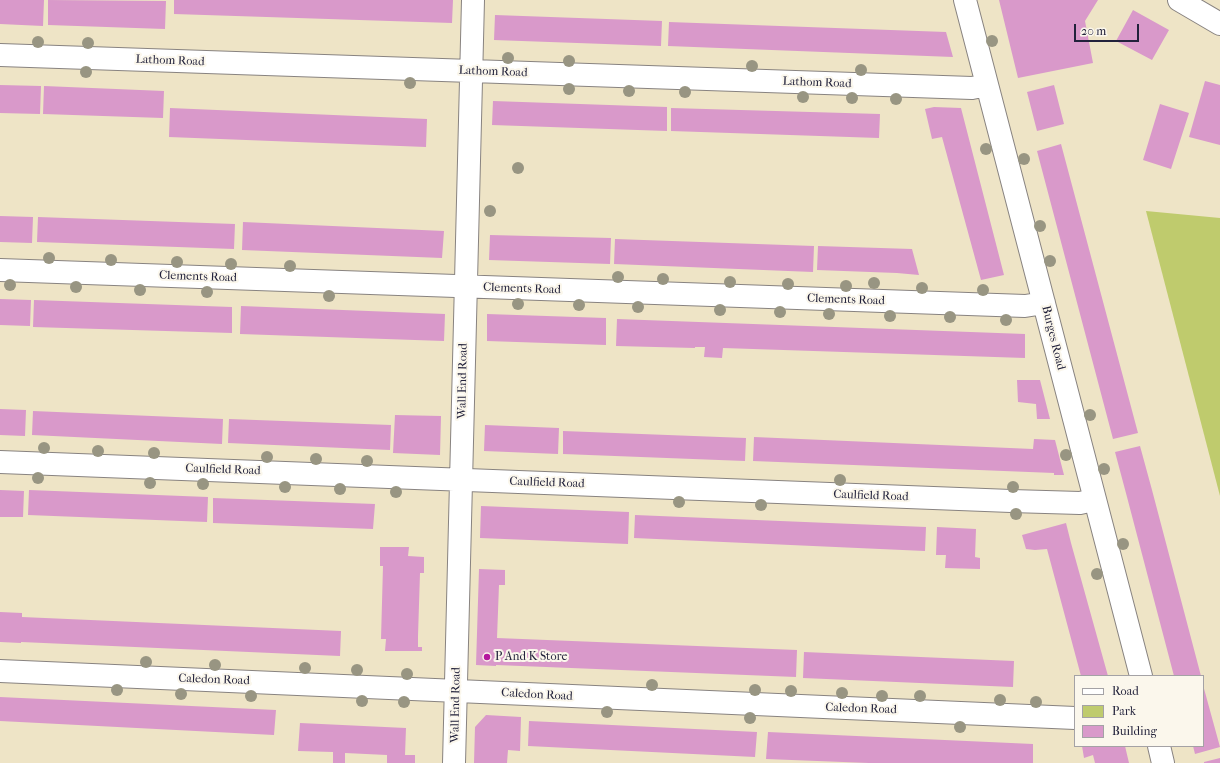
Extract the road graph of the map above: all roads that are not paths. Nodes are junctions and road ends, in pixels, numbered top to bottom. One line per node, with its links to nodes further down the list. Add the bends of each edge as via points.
1 (473, 0): 6 (street, Wall End Road)
2 (965, 0): 7 (street, Burges Road)
3 (1179, 0): 4 (street)
4 (1220, 24)
5 (0, 55): 6 (street, Lathom Road)
6 (471, 72): 7 (street, Lathom Road, via 972,88); 9 (street, Wall End Road)
7 (987, 85): 10 (street, Burges Road)
8 (0, 270): 9 (street, Clements Road)
9 (466, 287): 10 (street, Clements Road, via 1025,306); 12 (street, Wall End Road)
10 (1044, 303): 13 (street, Burges Road)
11 (0, 462): 12 (street, Caulfield Road)
12 (461, 480): 13 (street, Caulfield Road, via 1011,501 1080,503); 16 (street, Wall End Road)
13 (1094, 500): 15 (street, Burges Road)
14 (0, 671): 16 (street, Caledon Road)
15 (1141, 675)
16 (456, 691): 17 (street, Caledon Road); 19 (street, Wall End Road)
17 (1074, 718)
18 (1159, 747): 20 (street)
19 (454, 763)
20 (1164, 763)

